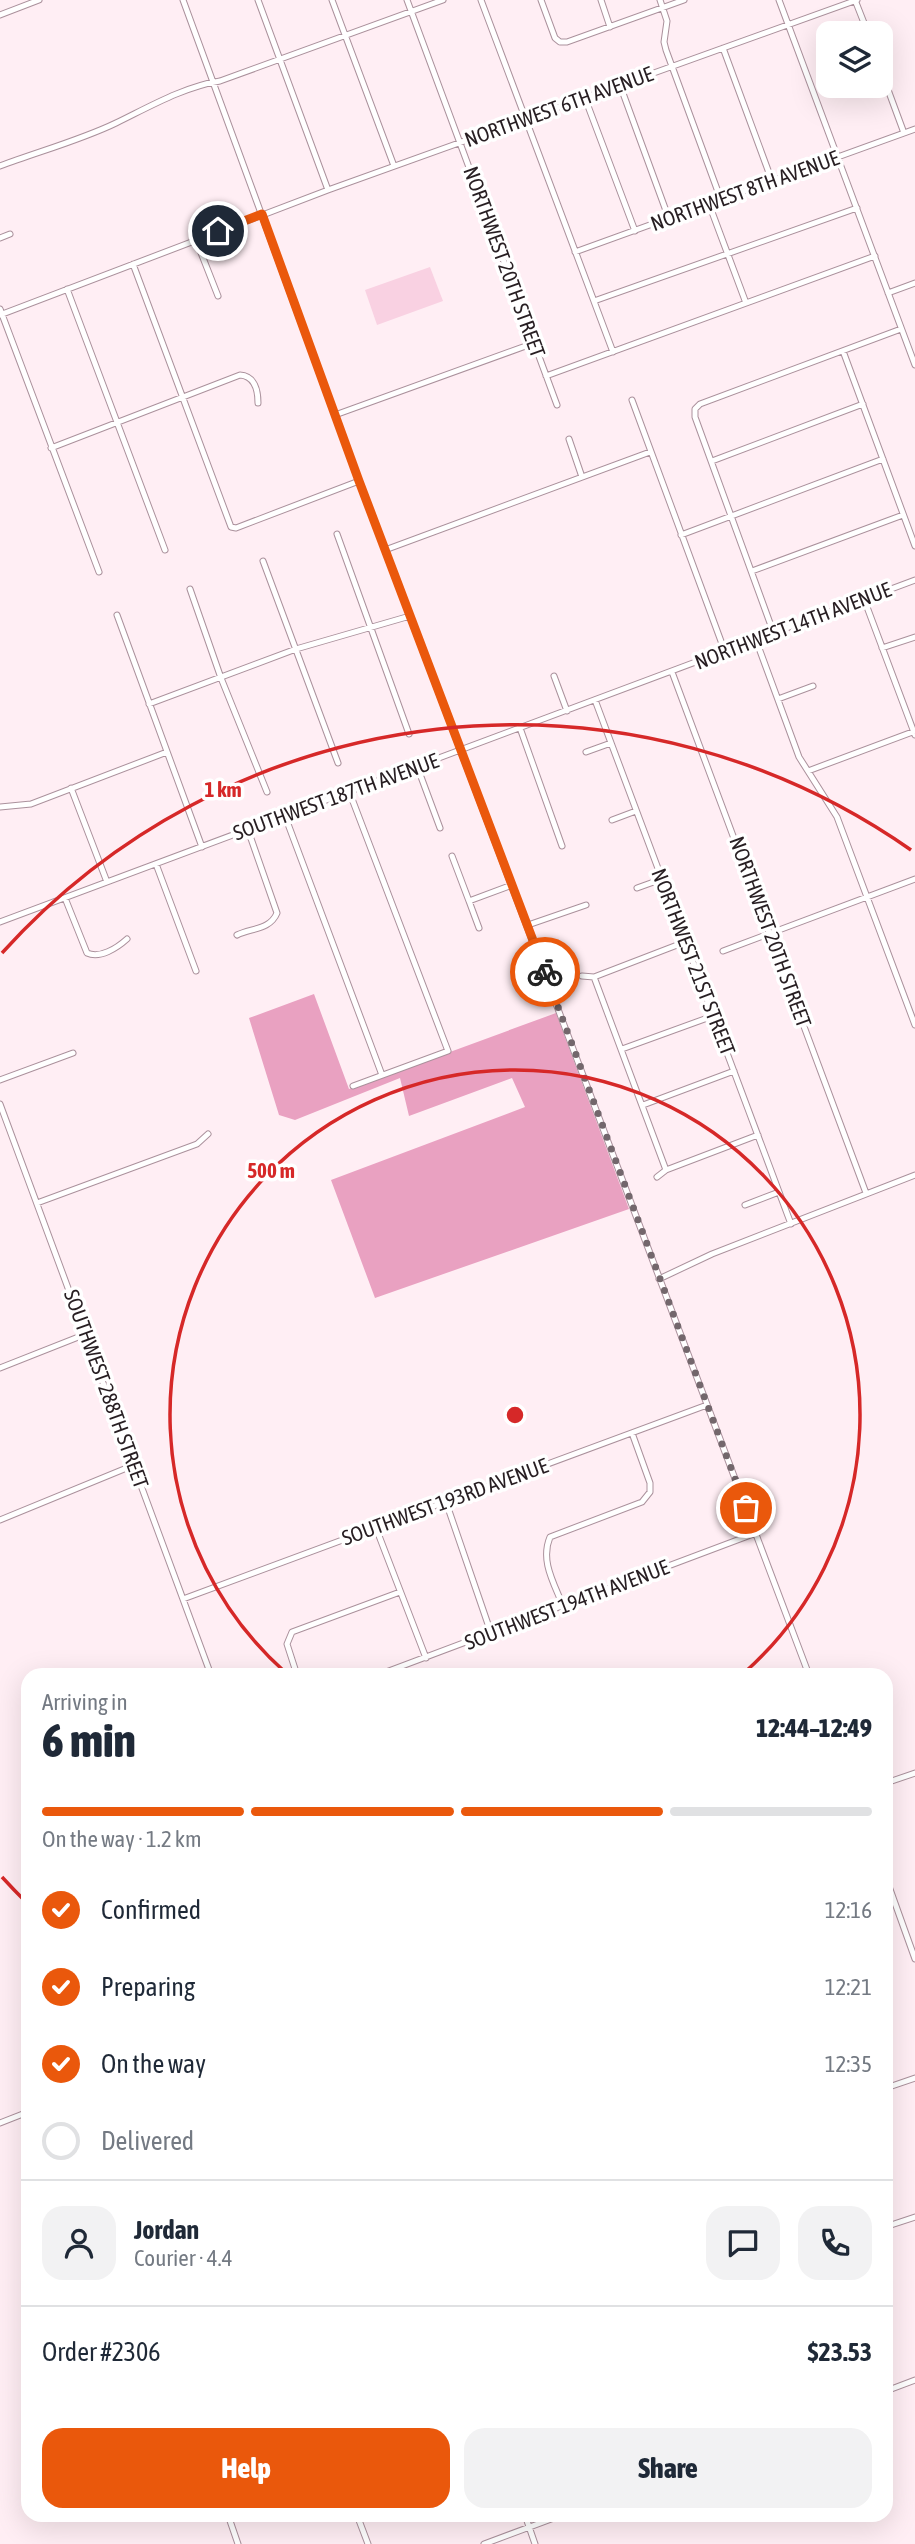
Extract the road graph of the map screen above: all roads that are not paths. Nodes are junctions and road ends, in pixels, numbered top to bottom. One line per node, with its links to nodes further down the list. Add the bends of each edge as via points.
1 (39, 0): 16 (street)
2 (183, 0): 24 (street)
3 (258, 0): 22 (street)
4 (332, 0): 20 (street)
5 (407, 0): 15 (street, NORTHWEST 20TH STREET)
6 (443, 0): 15 (street)
7 (481, 0): 28 (street)
8 (541, 0): 19 (street, via 560,42)
9 (601, 0): 19 (street)
10 (660, 0): 14 (street)
11 (684, 0): 14 (street)
12 (779, 0): 18 (street)
13 (856, 0): 17 (street); 18 (street, NORTHWEST 6TH AVENUE)
14 (663, 8): 19 (street); 23 (street, via 667,21 664,41)
15 (411, 12): 20 (street); 31 (street, NORTHWEST 20TH STREET)
16 (0, 15)
17 (863, 21)
18 (788, 24): 21 (street, NORTHWEST 6TH AVENUE); 32 (street)
19 (610, 26)
20 (345, 36): 22 (street); 34 (street)
21 (723, 48): 23 (street, NORTHWEST 6TH AVENUE); 35 (street)
22 (280, 59): 24 (street); 36 (street)
23 (671, 66): 25 (street, NORTHWEST 6TH AVENUE); 37 (street)
24 (213, 82): 33 (street); 40 (street)
25 (620, 85): 26 (street, NORTHWEST 6TH AVENUE); 41 (street)
26 (585, 98): 28 (street, NORTHWEST 6TH AVENUE); 42 (street)
27 (891, 98): 30 (street)
28 (526, 119): 31 (street, NORTHWEST 6TH AVENUE); 46 (street)
29 (915, 129): 30 (street, NORTHWEST 8TH AVENUE)
30 (904, 133): 32 (street, NORTHWEST 8TH AVENUE)
31 (460, 142): 34 (street, NORTHWEST 6TH AVENUE); 58 (street, NORTHWEST 20TH STREET)
32 (839, 157): 35 (street, NORTHWEST 8TH AVENUE); 39 (street)
33 (0, 166)
34 (394, 166): 36 (street, NORTHWEST 6TH AVENUE)
35 (772, 181): 37 (street, NORTHWEST 8TH AVENUE)
36 (328, 190): 40 (street, NORTHWEST 6TH AVENUE)
37 (721, 200): 38 (street, NORTHWEST 8TH AVENUE)
38 (709, 204): 41 (street, NORTHWEST 8TH AVENUE); 47 (street)
39 (857, 208): 47 (street); 48 (street)
40 (262, 214): 45 (street, NORTHWEST 6TH AVENUE); 68 (street)
41 (669, 219): 42 (street, NORTHWEST 8TH AVENUE)
42 (635, 231): 46 (street, NORTHWEST 8TH AVENUE)
43 (10, 234): 44 (street)
44 (0, 238)
45 (196, 240): 49 (street, NORTHWEST 6TH AVENUE); 53 (street)
46 (575, 252): 54 (street)
47 (728, 254): 54 (street); 55 (street)
48 (875, 256): 52 (street); 55 (street)
49 (133, 264): 51 (street, NORTHWEST 6TH AVENUE); 63 (street)
50 (915, 283): 52 (street)
51 (67, 289): 56 (street, NORTHWEST 6TH AVENUE); 69 (street)
52 (888, 293): 57 (street)
53 (218, 296)
54 (594, 301): 60 (street)
55 (746, 303): 60 (street)
56 (1, 312): 71 (street)
57 (901, 329): 59 (street); 61 (street)
58 (534, 343): 62 (street, NORTHWEST 20TH STREET); 68 (street)
59 (843, 351): 66 (street); 74 (street, via 700,404 695,418)
60 (613, 352): 62 (street)
61 (915, 365)
62 (546, 376): 67 (street, NORTHWEST 20TH STREET)
63 (181, 398): 65 (street, via 246,375); 69 (street); 76 (street, via 232,527)
64 (632, 400): 72 (street)
65 (258, 403)
66 (863, 404): 73 (street); 74 (street)
67 (557, 405)
68 (335, 415): 76 (street)
69 (117, 423): 71 (street); 82 (street)
70 (569, 439): 75 (street)
71 (51, 448): 86 (street)
72 (650, 452): 75 (street); 80 (street)
73 (883, 459): 77 (street); 78 (street)
74 (712, 461): 78 (street)
75 (582, 477): 83 (street)
76 (359, 481): 83 (street)
77 (903, 515): 81 (street); 85 (street)
78 (732, 516): 80 (street); 85 (street)
79 (337, 534): 92 (street)
80 (681, 535): 98 (street)
81 (915, 546)
82 (166, 550)
83 (385, 550): 91 (street)
84 (263, 561): 97 (street)
85 (752, 571): 93 (street)
86 (99, 572)
87 (915, 580): 89 (street, NORTHWEST 14TH AVENUE)
88 (190, 589): 101 (street)
89 (864, 599): 93 (street, NORTHWEST 14TH AVENUE); 96 (street)
90 (117, 615): 105 (street)
91 (410, 616): 92 (street); 111 (street)
92 (373, 628): 97 (street); 109 (street)
93 (774, 634): 95 (street, NORTHWEST 14TH AVENUE)
94 (915, 637): 96 (street)
95 (756, 640): 98 (street, NORTHWEST 14TH AVENUE); 103 (street)
96 (883, 648): 108 (street)
97 (296, 649): 101 (street); 114 (street)
98 (726, 652): 99 (street, NORTHWEST 14TH AVENUE)
99 (672, 672): 104 (street, SOUTHWEST 187TH AVENUE); 142 (street, NORTHWEST 20TH STREET)
100 (554, 676): 106 (street)
101 (221, 678): 105 (street); 119 (street)
102 (813, 686): 103 (street)
103 (778, 699): 116 (street)
104 (595, 700): 106 (street, SOUTHWEST 187TH AVENUE); 110 (street, NORTHWEST 21ST STREET)
105 (149, 704): 112 (street)
106 (567, 711): 107 (street, SOUTHWEST 187TH AVENUE)
107 (520, 728): 111 (street, SOUTHWEST 187TH AVENUE); 127 (street)
108 (915, 733): 116 (street)
109 (409, 734)
110 (611, 743): 113 (street); 121 (street, NORTHWEST 21ST STREET)
111 (460, 751): 115 (street, SOUTHWEST 187TH AVENUE); 133 (street)
112 (167, 752): 117 (street); 126 (street)
113 (586, 752)
114 (338, 763)
115 (417, 766): 118 (street, SOUTHWEST 187TH AVENUE); 124 (street)
116 (808, 771): 135 (street, via 838,817)
117 (71, 788): 120 (street, via 31,804); 132 (street)
118 (349, 792): 122 (street, SOUTHWEST 187TH AVENUE); 155 (street, via 448,1051)
119 (267, 793)
120 (0, 807)
121 (636, 811): 123 (street); 130 (street, NORTHWEST 21ST STREET)
122 (285, 816): 125 (street, SOUTHWEST 187TH AVENUE); 155 (street)
123 (612, 820)
124 (440, 828)
125 (248, 830): 126 (street, SOUTHWEST 187TH AVENUE); 143 (street, via 277,908 270,923)
126 (202, 846): 129 (street, SOUTHWEST 187TH AVENUE)
127 (562, 846)
128 (452, 856): 137 (street)
129 (156, 864): 132 (street, SOUTHWEST 187TH AVENUE); 147 (street)
130 (662, 879): 134 (street); 145 (street, NORTHWEST 21ST STREET)
131 (915, 879): 135 (street)
132 (107, 882): 136 (street, SOUTHWEST 187TH AVENUE)
133 (512, 885): 137 (street); 140 (street)
134 (638, 888)
135 (867, 897): 142 (street); 151 (street)
136 (65, 898): 139 (street, SOUTHWEST 187TH AVENUE); 144 (street, via 87,953 100,954)
137 (469, 901): 141 (street)
138 (586, 905): 140 (street)
139 (0, 922)
140 (527, 925): 170 (street)
141 (479, 928)
142 (771, 934): 146 (street); 166 (street, NORTHWEST 20TH STREET)
143 (237, 935)
144 (127, 939)
145 (685, 942): 149 (street); 150 (street, NORTHWEST 21ST STREET)
146 (723, 951)
147 (196, 971)
148 (582, 976): 149 (street)
149 (594, 977): 152 (street)
150 (713, 1016): 152 (street); 154 (street, NORTHWEST 21ST STREET)
151 (915, 1025)
152 (622, 1049): 159 (street)
153 (73, 1053): 156 (street)
154 (734, 1071): 159 (street); 161 (street, NORTHWEST 21ST STREET)
155 (382, 1075): 157 (street)
156 (0, 1080)
157 (353, 1086)
158 (0, 1104): 167 (street, SOUTHWEST 288TH STREET)
159 (643, 1105): 162 (street)
160 (208, 1133): 167 (street, via 197,1144)
161 (758, 1135): 162 (street); 165 (street, NORTHWEST 21ST STREET)
162 (666, 1170): 164 (street)
163 (915, 1175): 166 (street)
164 (657, 1177)
165 (779, 1192): 168 (street); 169 (street, NORTHWEST 21ST STREET)
166 (866, 1193): 169 (street)
167 (37, 1203): 171 (street, SOUTHWEST 288TH STREET)
168 (745, 1205)
169 (791, 1224): 170 (street)
170 (659, 1279): 173 (street)
171 (86, 1334): 172 (street); 175 (street, SOUTHWEST 288TH STREET)
172 (0, 1368)
173 (707, 1405): 174 (street, SOUTHWEST 193RD AVENUE); 179 (street)
174 (632, 1433): 176 (street, SOUTHWEST 193RD AVENUE); 182 (street, via 650,1492 642,1502 550,1537 546,1563)
175 (134, 1465): 177 (street); 181 (street, SOUTHWEST 288TH STREET)
176 (446, 1502): 178 (street, SOUTHWEST 193RD AVENUE); 183 (street)
177 (0, 1520)
178 (376, 1528): 180 (street); 181 (street, SOUTHWEST 193RD AVENUE)
179 (756, 1534): 182 (street, SOUTHWEST 194TH AVENUE); 188 (street)
180 (400, 1592): 184 (street); 186 (street, via 292,1632 287,1644)
181 (183, 1599): 185 (street, SOUTHWEST 288TH STREET)
182 (562, 1606): 183 (street, SOUTHWEST 194TH AVENUE)
183 (491, 1633): 184 (street, SOUTHWEST 194TH AVENUE)
184 (426, 1658): 187 (street, SOUTHWEST 194TH AVENUE)
185 (208, 1668)
186 (295, 1668)
187 (398, 1668)
188 (806, 1668)
189 (915, 1773): 190 (street)
190 (893, 1781)
191 (893, 1898): 192 (street)
192 (915, 1959)
193 (915, 2078): 194 (street)
194 (893, 2086)
195 (21, 2115): 196 (street)
196 (0, 2123)
197 (915, 2217): 198 (street)
198 (893, 2224)
199 (915, 2380): 200 (street)
200 (893, 2388)
201 (230, 2522): 206 (street)
202 (360, 2522): 207 (street)
203 (527, 2522): 205 (street)
204 (543, 2522): 205 (street)
205 (529, 2527): 208 (street); 209 (street)
206 (238, 2544)
207 (368, 2544)
208 (484, 2544)
209 (535, 2544)

